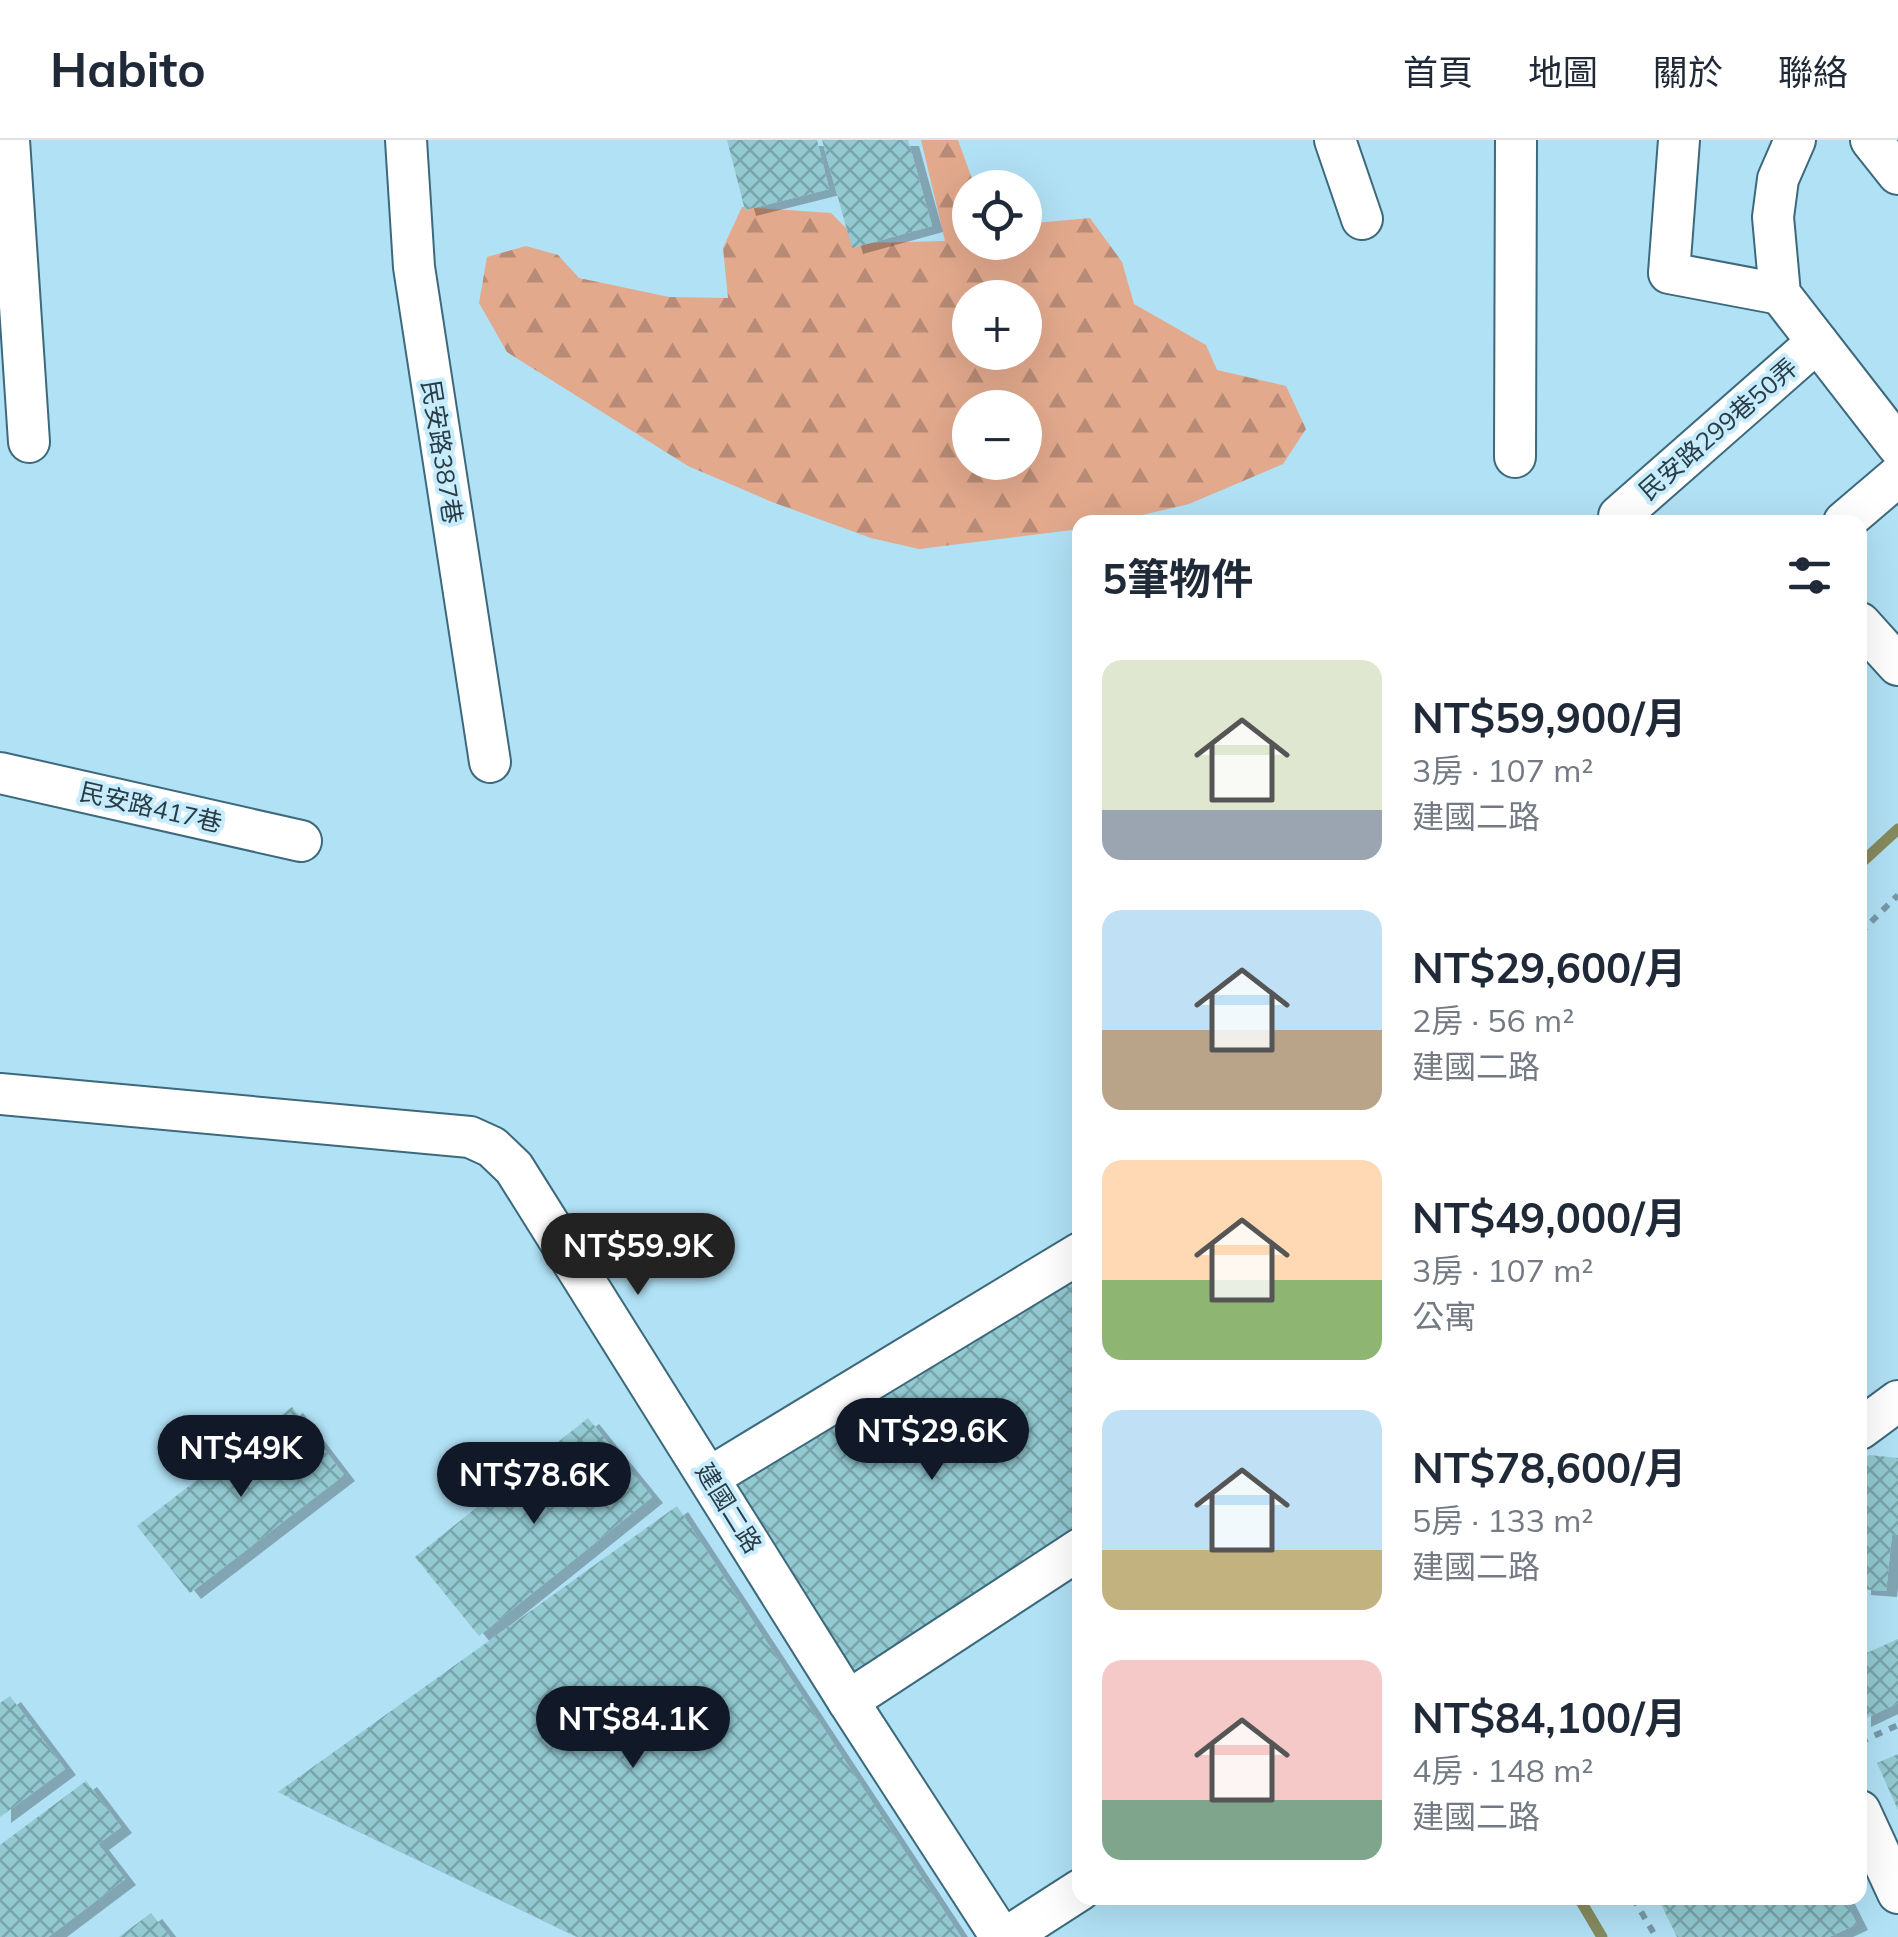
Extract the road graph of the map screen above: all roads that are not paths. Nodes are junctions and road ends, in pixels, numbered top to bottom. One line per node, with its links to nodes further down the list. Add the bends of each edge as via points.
1 (9, 140): 12 (street)
2 (406, 140): 20 (street, 民安路387巷, via 414,267)
3 (1335, 140): 9 (street)
4 (1516, 140): 14 (street)
5 (1679, 140): 10 (street, via 1669,273)
6 (1795, 140): 10 (street, via 1778,180 1773,218)
7 (1871, 140): 8 (street)
8 (1898, 174)
9 (1362, 218)
10 (1780, 294): 11 (street)
11 (1817, 342): 13 (street); 16 (street, 民安路299巷50弄)
12 (28, 442)
13 (1898, 446)
14 (1515, 457)
15 (1898, 476): 17 (street)
16 (1619, 515)
17 (1852, 515)
18 (1867, 632): 19 (street)
19 (1898, 665)
20 (490, 762)
21 (0, 773): 22 (street, 民安路417巷)
22 (301, 841)
23 (0, 1094): 25 (street, 建國二路, via 470,1137 492,1148 514,1168)
24 (1072, 1258): 25 (street)
25 (710, 1477): 27 (street, 建國二路)
26 (1072, 1554): 27 (street)
27 (848, 1701): 31 (street, 建國二路)
28 (1867, 1826): 29 (street)
29 (1898, 1893)
30 (1072, 1895): 31 (street)
31 (1004, 1937)

